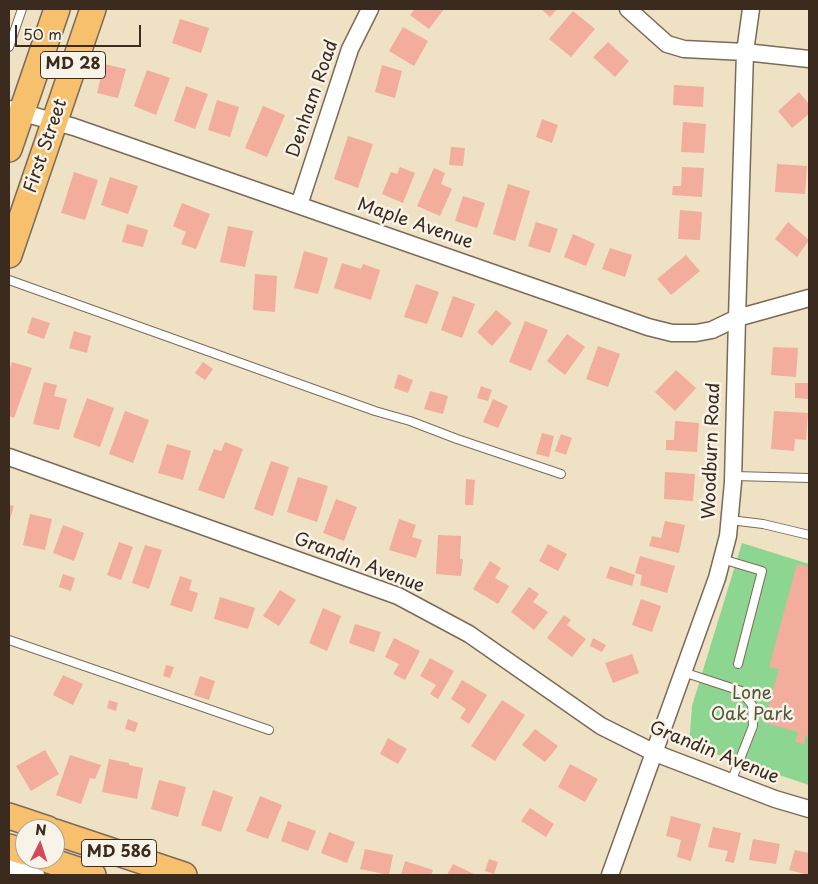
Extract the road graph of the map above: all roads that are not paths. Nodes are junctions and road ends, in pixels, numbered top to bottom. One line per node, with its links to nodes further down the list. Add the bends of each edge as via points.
1 (22, 9): 7 (lane)
2 (57, 9): 10 (main road, First Street / MD 28)
3 (93, 9): 11 (main road, First Street / MD 28)
4 (370, 9): 13 (street, Denham Road, via 350,49)
5 (628, 9): 8 (street, via 667,44 684,49)
6 (751, 9): 8 (street, Woodburn Road)
7 (9, 47)
8 (745, 52): 9 (street); 17 (street, Woodburn Road)
9 (809, 59)
10 (15, 111): 11 (street, Maple Avenue); 12 (main road, First Street / MD 28)
11 (54, 122): 13 (street, Maple Avenue); 14 (main road, First Street / MD 28)
12 (9, 149)
13 (299, 205): 17 (street, Maple Avenue, via 648,327 672,333 696,333 712,330)
14 (9, 255)
15 (9, 280): 19 (lane)
16 (809, 298): 17 (street, Maple Avenue)
17 (737, 318): 20 (street, Woodburn Road)
18 (9, 457): 29 (street, Grandin Avenue, via 398,596 469,634 601,726)
19 (561, 474)
20 (734, 476): 21 (lane); 22 (street, Woodburn Road)
21 (809, 478)
22 (730, 520): 23 (lane); 24 (street, Woodburn Road)
23 (809, 535)
24 (722, 559): 26 (lane, via 762,571); 27 (street, Woodburn Road)
25 (9, 640): 28 (lane)
26 (738, 664)
27 (683, 672): 29 (street, Woodburn Road); 30 (lane, via 741,691 752,705 752,726)
28 (269, 730)
29 (654, 753): 30 (street, Grandin Avenue); 38 (street, Woodburn Road)
30 (731, 782): 31 (street, Grandin Avenue)
31 (809, 809)
32 (65, 835): 37 (main road, MD 586)
33 (9, 866): 35 (street)
34 (65, 866): 36 (main road, MD 586)
35 (36, 875)
36 (93, 875)
37 (184, 875)
38 (610, 875)

